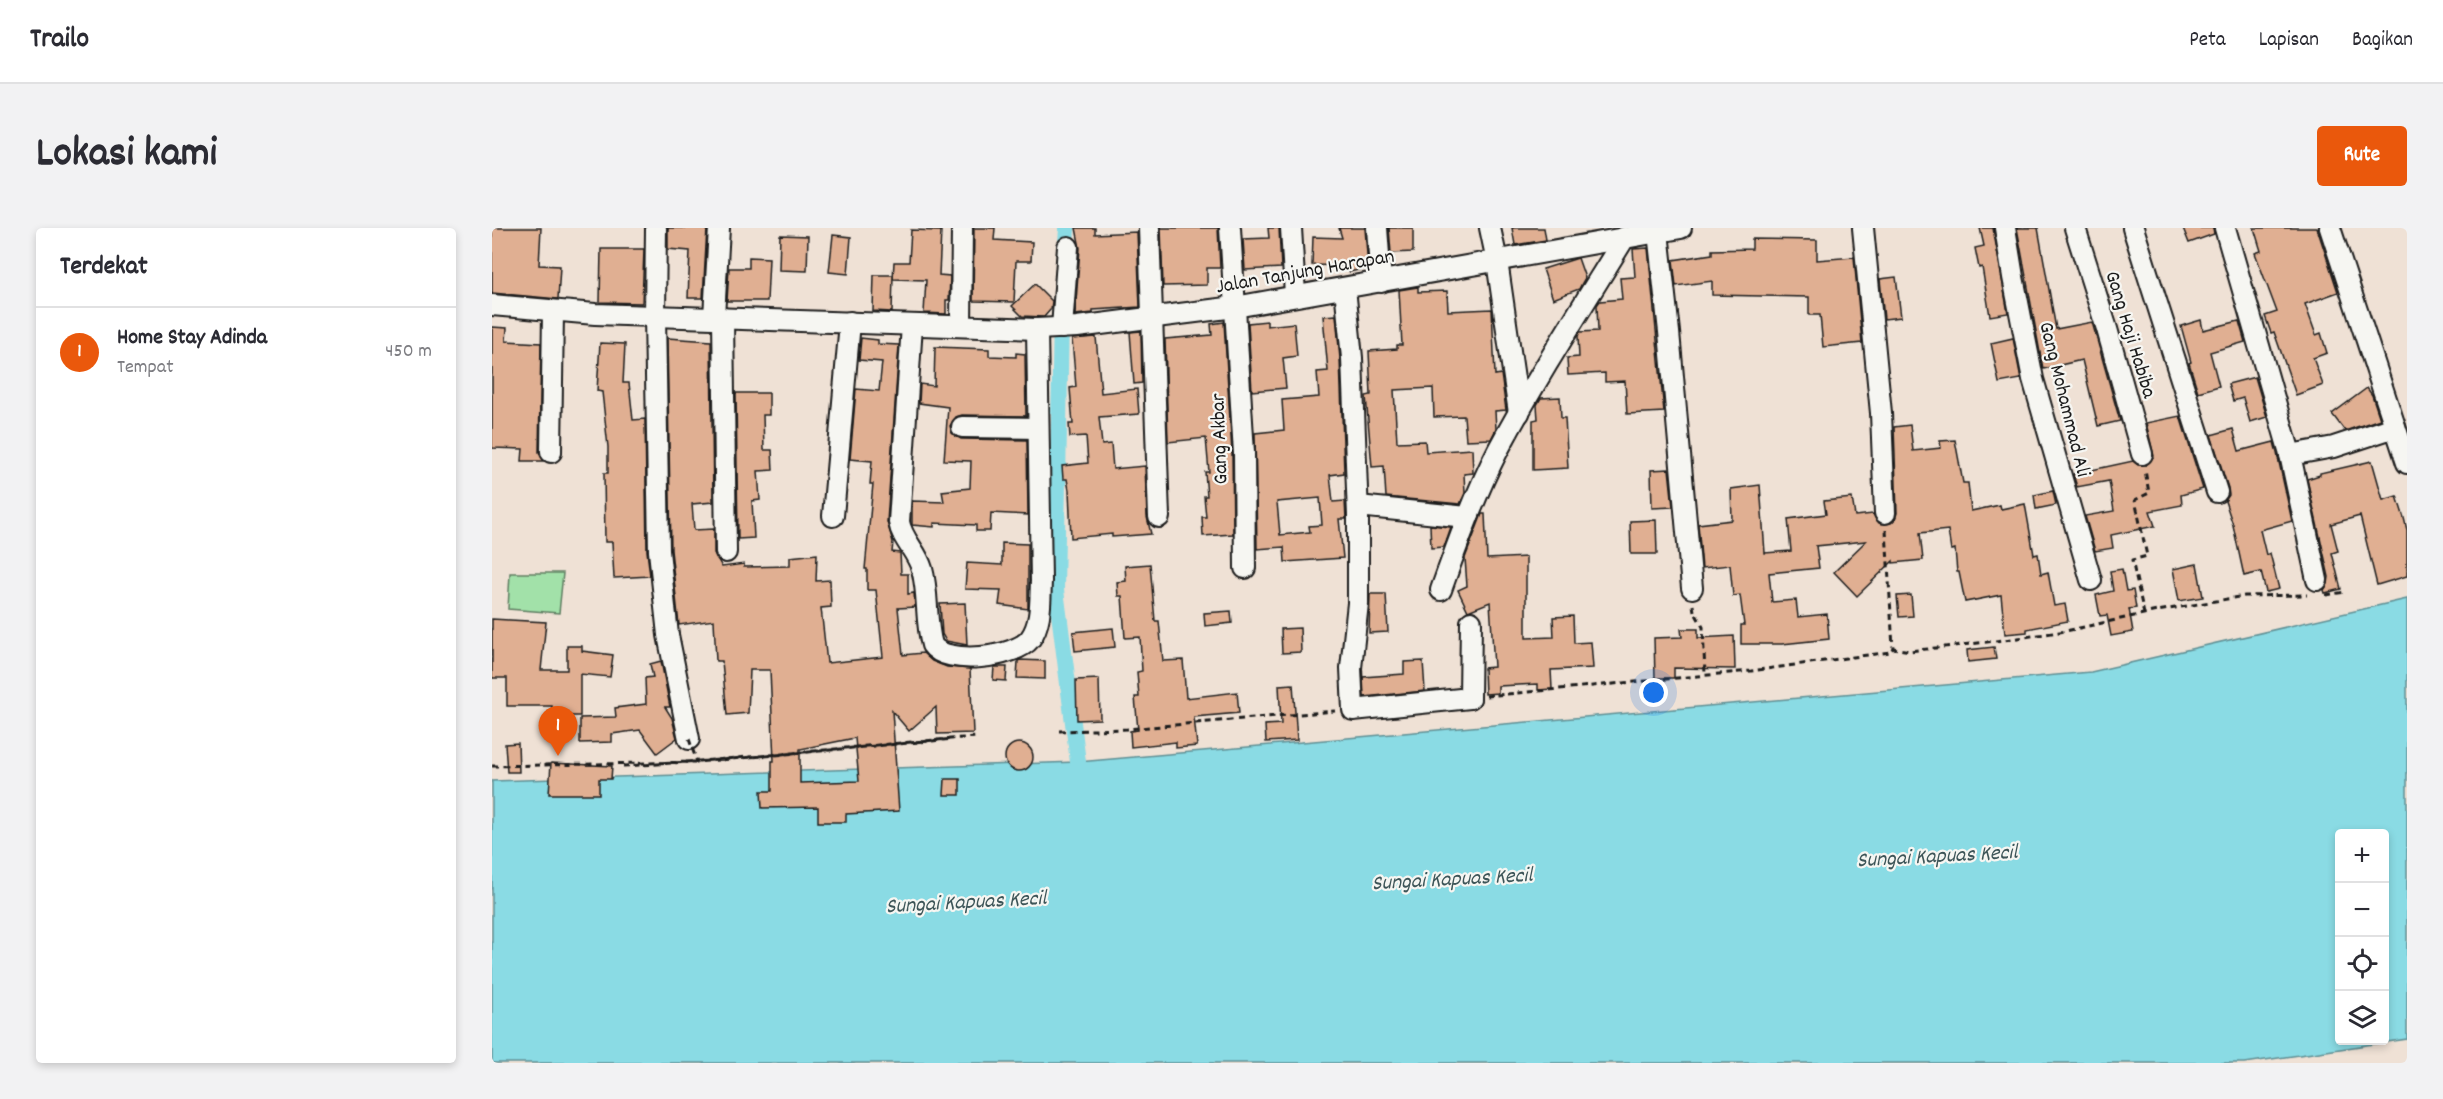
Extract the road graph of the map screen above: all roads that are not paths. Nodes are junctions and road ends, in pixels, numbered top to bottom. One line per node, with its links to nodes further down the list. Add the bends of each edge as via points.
1 (656, 228): 26 (street)
2 (719, 228): 27 (street)
3 (962, 228): 31 (street)
4 (1149, 228): 28 (street)
5 (1230, 228): 24 (street, Gang Akbar)
6 (1291, 228): 22 (street)
7 (1377, 228): 20 (street)
8 (1490, 228): 19 (street)
9 (1863, 228): 43 (street, via 1881,413)
10 (2006, 228): 49 (street, Gang Mohammad Ali, via 2033,379)
11 (2075, 228): 38 (street, Gang Haji Habiba)
12 (2133, 228): 41 (street)
13 (2225, 228): 39 (street)
14 (2330, 228): 35 (street)
15 (1671, 229): 17 (street, Jalan Tanjung Harapan); 50 (street, via 1669,332)
16 (1590, 236): 17 (street, Jalan Tanjung Harapan); 19 (street, Jalan Tanjung Harapan)
17 (1625, 237): 33 (street)
18 (1068, 248): 32 (street)
19 (1497, 261): 20 (street, Jalan Tanjung Harapan); 33 (street)
20 (1380, 282): 21 (street, Jalan Tanjung Harapan)
21 (1344, 288): 22 (street, Jalan Tanjung Harapan); 42 (street, via 1352,358)
22 (1295, 295): 24 (street, Jalan Tanjung Harapan)
23 (492, 305): 25 (street, Jalan Tanjung Harapan)
24 (1235, 307): 28 (street, Jalan Tanjung Harapan); 48 (street, Gang Akbar, via 1244,453)
25 (553, 312): 26 (street, Jalan Tanjung Harapan); 37 (street)
26 (655, 316): 27 (street, Jalan Tanjung Harapan); 54 (street, via 660,568 668,635)
27 (718, 317): 29 (street, Jalan Tanjung Harapan); 47 (street)
28 (1152, 318): 32 (street, Jalan Tanjung Harapan); 45 (street)
29 (850, 322): 30 (street, Jalan Tanjung Harapan); 44 (street)
30 (912, 325): 31 (street, Jalan Tanjung Harapan); 36 (street, via 899,522 918,557 932,645 937,652 967,656 1008,652 1028,641 1036,627 1041,581)
31 (961, 326): 32 (street, Jalan Tanjung Harapan)
32 (1055, 328): 36 (street)
33 (1519, 413): 46 (street)
34 (962, 427): 36 (street)
35 (2395, 427): 39 (street, via 2334,447); 40 (street)
36 (1038, 428)
37 (550, 452)
38 (2142, 454)
39 (2290, 455): 52 (street)
40 (2407, 463)
41 (2217, 492)
42 (1358, 506): 46 (street); 53 (street, via 1358,603 1351,668 1353,710 1470,698)
43 (1885, 513)
44 (833, 516)
45 (1159, 517)
46 (1467, 517): 51 (street)
47 (726, 552)
48 (1245, 568)
49 (2091, 580)
50 (1692, 588)
51 (1441, 590)
52 (2318, 590)
53 (1471, 622)
54 (689, 739)

